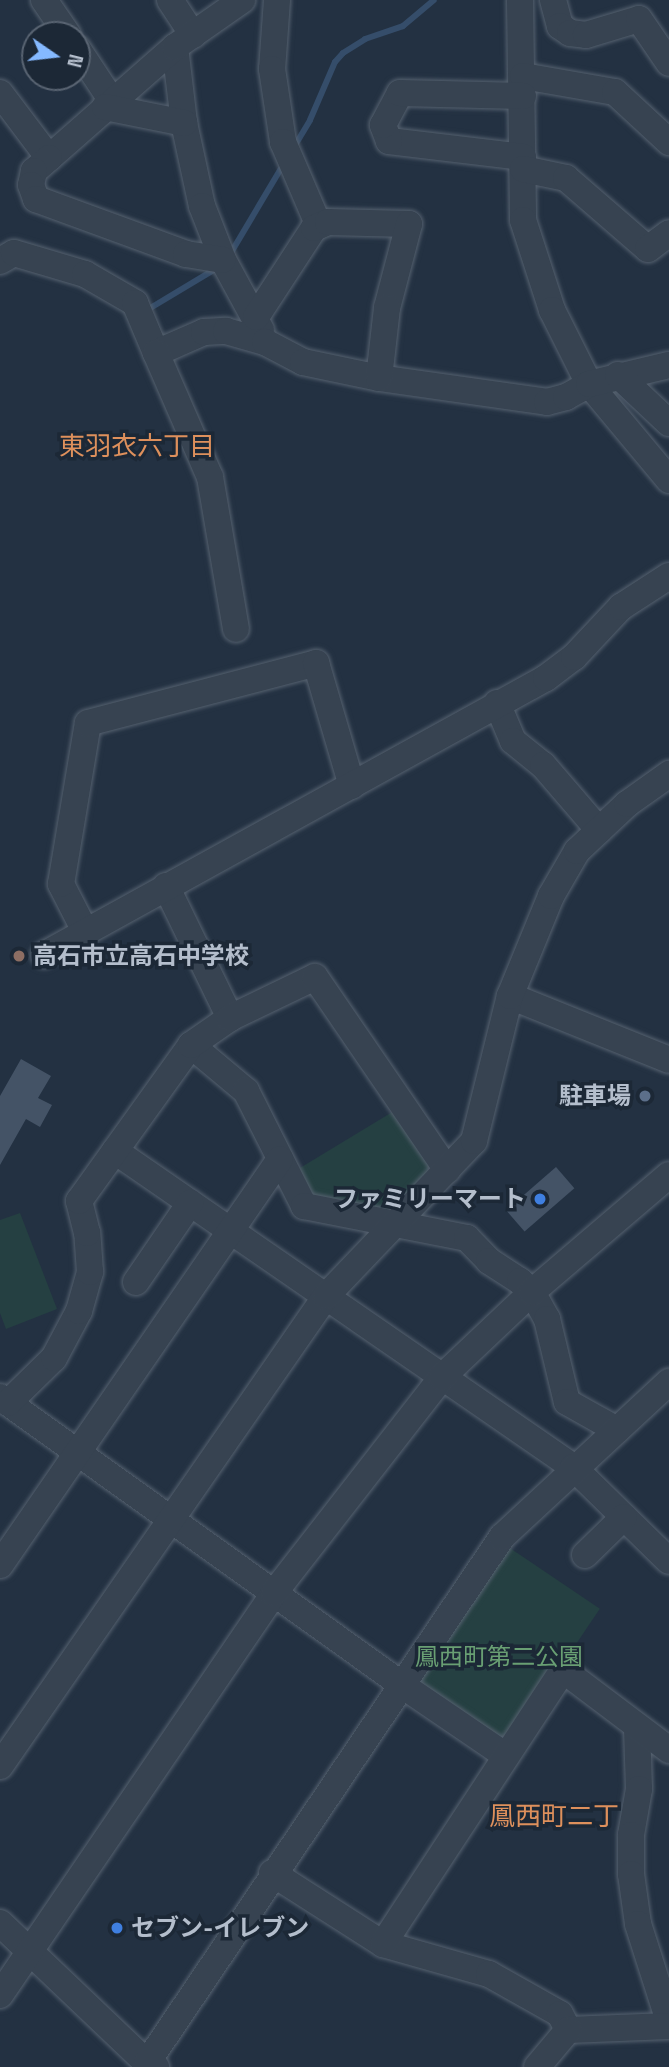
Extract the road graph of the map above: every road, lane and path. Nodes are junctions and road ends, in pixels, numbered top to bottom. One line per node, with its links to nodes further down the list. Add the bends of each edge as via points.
1 (44, 0): 7 (street)
2 (170, 0): 8 (street)
3 (243, 0): 8 (street)
4 (277, 0): 18 (street, via 272,69 283,142)
5 (520, 0): 11 (street)
6 (553, 0): 9 (street, via 560,26 570,33 586,35 639,19)
7 (58, 21)
8 (184, 41): 13 (street); 14 (street)
9 (669, 63)
10 (91, 72): 13 (street)
11 (523, 86): 15 (street, via 615,92); 17 (street); 17 (street, via 400,93 383,125 389,141)
12 (0, 93): 16 (street)
13 (109, 104): 14 (street); 16 (street)
14 (184, 123): 21 (street, via 202,206)
15 (669, 142)
16 (48, 158): 21 (street, via 34,171 31,185 36,199 186,254)
17 (523, 163): 19 (street, via 566,178 648,249); 28 (street, via 523,220 552,310)
18 (319, 226): 22 (street); 27 (street, via 328,222 409,224 387,308)
19 (669, 233)
20 (0, 261): 24 (street, via 14,253 85,274 135,303)
21 (225, 262): 22 (street)
22 (256, 317): 23 (street)
23 (265, 342): 24 (street, via 226,331 204,332); 27 (street, via 303,362)
24 (156, 353): 32 (street, via 210,477)
25 (669, 365): 26 (street)
26 (618, 375): 28 (street); 29 (street)
27 (379, 378): 28 (street, via 547,402)
28 (589, 384): 30 (street)
29 (669, 423)
30 (669, 480)
31 (669, 576): 33 (street, via 621,607 574,657 546,678)
32 (236, 629)
33 (497, 703): 35 (street); 36 (street, via 513,741 543,765)
34 (669, 774): 36 (street)
35 (352, 786): 37 (street); 38 (street, via 316,663 88,723 61,884)
36 (599, 830): 40 (street, via 576,851 551,896)
37 (166, 886): 38 (street); 41 (street)
38 (85, 932): 39 (street)
39 (44, 955)
40 (510, 996): 43 (street); 46 (street, via 474,1142)
41 (230, 1018): 42 (street); 46 (street, via 314,977)
42 (191, 1045): 44 (street); 45 (street, via 246,1091)
43 (669, 1060)
44 (115, 1151): 48 (street); 56 (street, via 79,1201 88,1233 90,1272 79,1311 54,1359)
45 (280, 1159): 49 (street, via 304,1206); 50 (street)
46 (447, 1170): 49 (street)
47 (663, 1187): 52 (street)
48 (190, 1203): 50 (street); 51 (street)
49 (395, 1223): 52 (street, via 467,1238); 53 (street)
50 (231, 1230): 53 (street); 58 (street)
51 (136, 1282)
52 (532, 1293): 54 (street); 57 (street, via 547,1320 567,1402)
53 (326, 1296): 54 (street); 61 (street)
54 (442, 1377): 59 (street); 65 (street)
55 (669, 1382): 57 (street)
56 (4, 1400): 58 (street)
57 (617, 1430): 59 (street)
58 (79, 1452): 61 (street); 63 (street)
59 (573, 1467): 60 (street); 66 (street, via 502,1537)
60 (624, 1517): 62 (street); 64 (street)
61 (170, 1520): 65 (street); 70 (street)
62 (585, 1555)
63 (1, 1561)
64 (669, 1561)
65 (274, 1593): 66 (street); 74 (street)
66 (402, 1685): 69 (street); 71 (street)
67 (636, 1728): 68 (street); 69 (street, via 564,1670); 76 (street, via 639,1789 631,1835 631,1874 638,1924)
68 (669, 1750)
69 (506, 1756): 73 (street)
70 (0, 1766)
71 (272, 1873): 73 (street); 78 (street)
72 (0, 1923): 74 (street)
73 (383, 1944): 77 (street, via 489,1974 560,2014)
74 (30, 1950): 75 (street); 78 (street)
75 (0, 1995)
76 (669, 2024): 77 (street)
77 (568, 2031): 79 (street)
78 (151, 2065)
79 (537, 2067)

